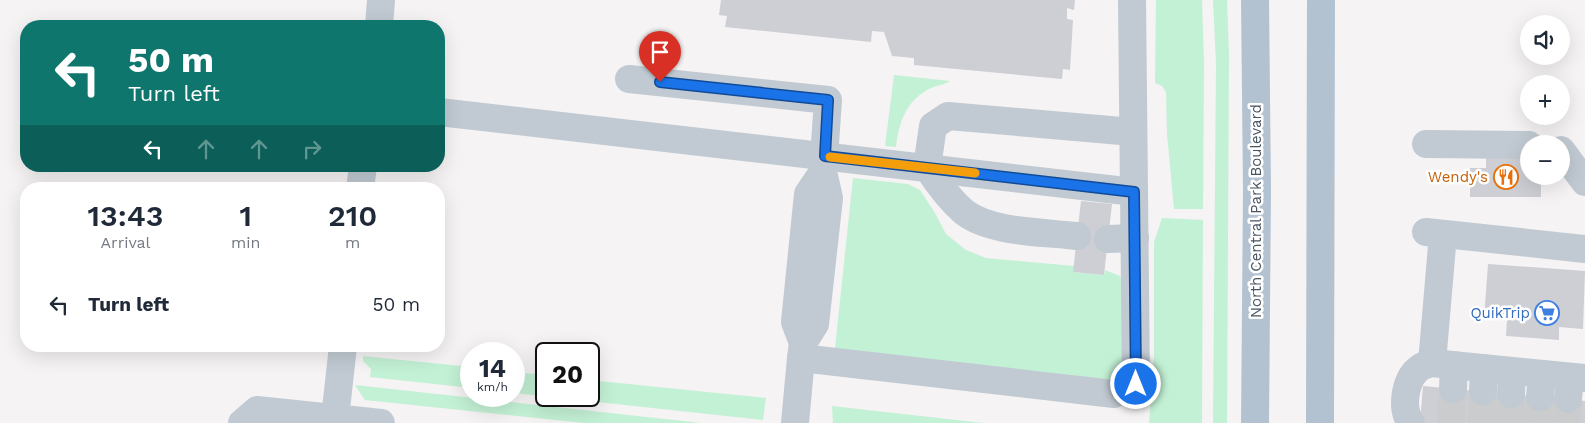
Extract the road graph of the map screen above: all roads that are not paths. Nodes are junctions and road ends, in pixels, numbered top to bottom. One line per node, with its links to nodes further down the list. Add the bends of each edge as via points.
1 (382, 0): 5 (lane)
2 (1132, 0): 8 (lane)
3 (1255, 0): 28 (main road, North Central Park Boulevard)
4 (1321, 0): 29 (main road)
5 (379, 20)
6 (629, 79): 14 (lane, via 828,100)
7 (445, 113): 14 (lane)
8 (1133, 132): 15 (lane, via 948,116 933,126); 17 (lane)
9 (1426, 144): 10 (lane)
10 (1520, 145)
11 (1570, 146): 12 (lane)
12 (1585, 146)
13 (1570, 162): 16 (lane)
14 (824, 164): 15 (lane); 20 (lane, via 829,198 815,324)
15 (927, 168): 17 (lane); 18 (lane, via 944,192 966,213 994,226)
16 (1585, 182)
17 (1134, 192): 20 (lane, via 1122,238 1136,384 1114,394)
18 (1077, 236)
19 (1585, 249): 22 (lane, via 1435,233)
20 (802, 351): 27 (lane)
21 (342, 352): 24 (lane)
22 (1446, 372): 23 (lane, via 1483,380); 30 (lane, via 1421,366 1412,376 1406,389 1406,407)
23 (1574, 385)
24 (335, 418): 25 (lane, via 258,410); 26 (lane)
25 (242, 423)
26 (381, 423)
27 (795, 423)
28 (1255, 423)
29 (1320, 423)
30 (1411, 423)

